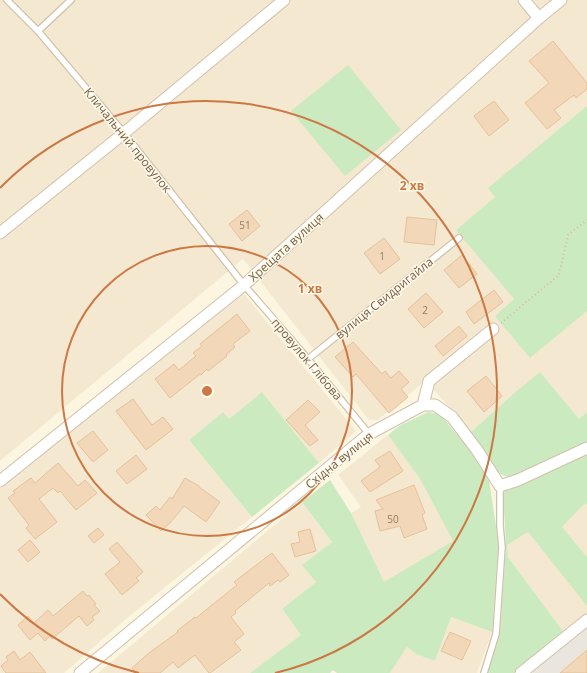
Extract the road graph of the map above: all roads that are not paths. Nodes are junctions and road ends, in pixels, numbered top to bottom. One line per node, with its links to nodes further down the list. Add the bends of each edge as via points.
1 (7, 0): 7 (lane, Кличальний провулок)
2 (71, 0): 7 (lane)
3 (284, 0): 8 (street)
4 (524, 0): 6 (street)
5 (561, 0): 6 (street, Хрещата вулиця)
6 (539, 18): 11 (street, Хрещата вулиця)
7 (38, 31): 8 (lane, Кличальний провулок)
8 (124, 133): 9 (street); 11 (lane, Кличальний провулок)
9 (0, 232)
10 (459, 238): 13 (lane, вулиця Свидригайла)
11 (244, 285): 13 (lane, провулок Глібова); 17 (street, Хрещата вулиця)
12 (493, 329): 14 (street, via 429,382)
13 (308, 359): 15 (lane, провулок Глібова)
14 (423, 405): 15 (street, Східна вулиця); 18 (street, via 435,405 452,417)
15 (369, 434): 20 (street, Східна вулиця)
16 (587, 448): 18 (street)
17 (0, 481)
18 (500, 486): 21 (lane, via 502,547 496,634)
19 (587, 620): 22 (street)
20 (80, 673)
21 (484, 673)
22 (520, 673)

